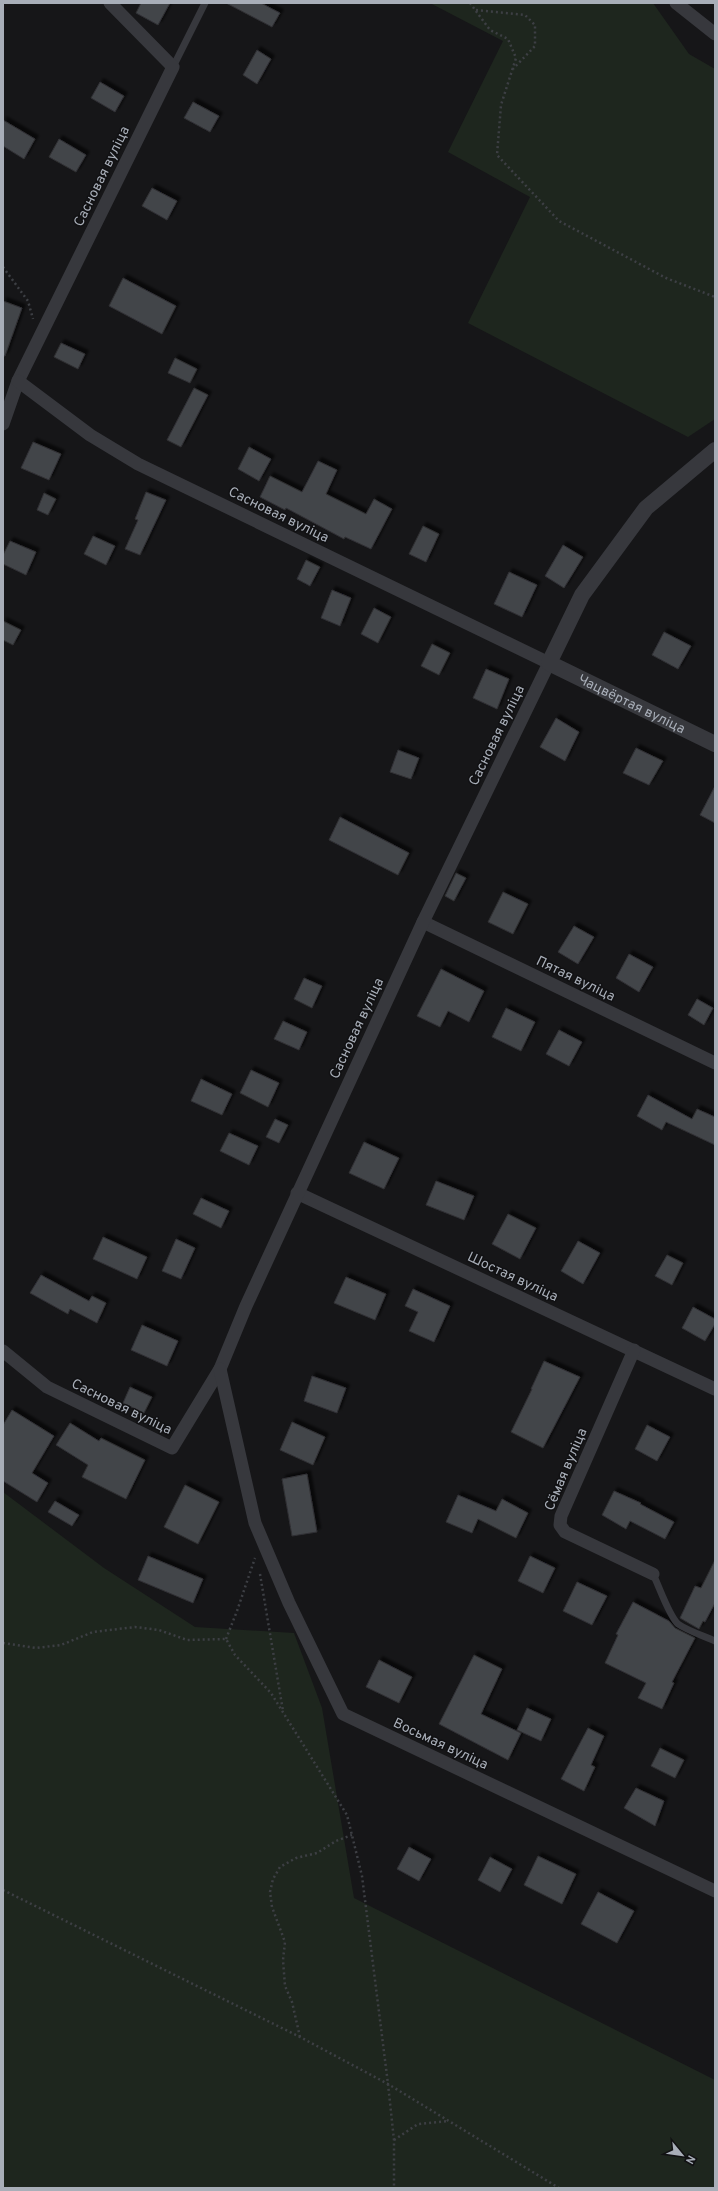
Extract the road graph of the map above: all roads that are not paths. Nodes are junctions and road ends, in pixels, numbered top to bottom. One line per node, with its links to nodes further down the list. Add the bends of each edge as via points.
1 (110, 3): 5 (street)
2 (205, 3): 5 (lane)
3 (676, 3): 4 (street)
4 (715, 34)
5 (173, 67): 6 (street, Сасновая вуліца)
6 (18, 381): 7 (street, Сасновая вуліца); 9 (street, Сасновая вуліца, via 90,436 138,464)
7 (3, 424)
8 (715, 450): 9 (street, via 646,508 582,594)
9 (549, 663): 10 (street, Чацвёртая вуліца); 11 (street, Сасновая вуліца)
10 (715, 744)
11 (423, 922): 12 (street, Пятая вуліца); 13 (street, Сасновая вуліца)
12 (715, 1063)
13 (297, 1193): 14 (street, Шостая вуліца); 16 (street, Сасновая вуліца)
14 (634, 1350): 17 (street, Шостая вуліца); 18 (street, Сёмая вуліца, via 561,1516 560,1525 565,1532)
15 (3, 1351): 16 (street, Сасновая вуліца, via 47,1387 172,1448)
16 (220, 1369): 20 (street, Восьмая вуліца, via 255,1523 289,1603 342,1714)
17 (715, 1389)
18 (653, 1574): 19 (lane, via 668,1609 678,1623)
19 (715, 1641)
20 (715, 1891)

